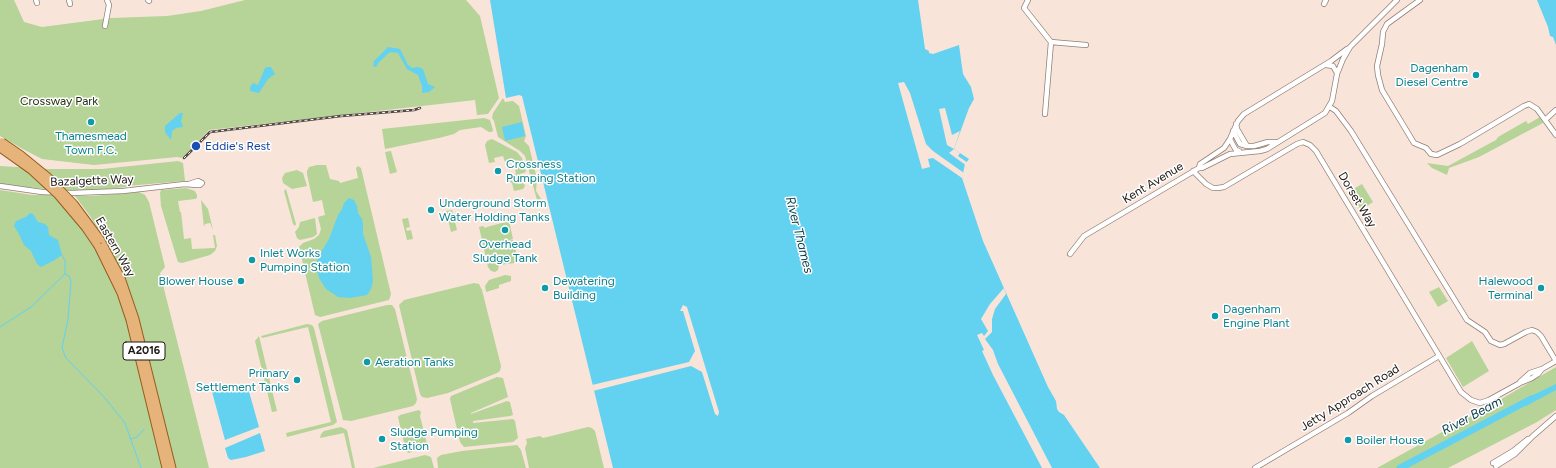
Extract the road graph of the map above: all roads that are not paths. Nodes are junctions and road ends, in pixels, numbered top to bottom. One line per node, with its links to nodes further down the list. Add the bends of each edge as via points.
1 (107, 0): 5 (street)
2 (1028, 0): 6 (street, via 1024,8)
3 (1397, 0): 8 (street)
4 (1420, 0): 14 (street, via 1387,24 1382,34 1377,66 1382,90 1414,143 1437,155 1529,104 1536,107)
5 (105, 26)
6 (1050, 42): 7 (street); 13 (street)
7 (1086, 45)
8 (1350, 47): 9 (street); 10 (street, via 1342,59)
9 (1324, 65): 10 (street, via 1329,64 1336,68); 15 (street, via 1252,109)
10 (1337, 74): 11 (street)
11 (1330, 107): 19 (street); 30 (street, via 1351,131 1466,320 1500,345 1526,332 1537,332)
12 (1556, 110): 14 (street)
13 (1045, 114)
14 (1545, 120): 17 (street)
15 (1236, 124): 16 (street); 21 (street)
16 (1233, 130): 18 (street); 21 (street, via 1240,144)
17 (1556, 135)
18 (1230, 139): 22 (street); 23 (street, via 1224,148 1200,164)
19 (1278, 142): 21 (street); 22 (street, Kent Avenue, via 1260,151)
20 (1, 144): 27 (main road, Eastern Way / A2016, bridge, via 21,155 48,177 74,204)
21 (1247, 146)
22 (1240, 152): 23 (street, Kent Avenue)
23 (1199, 168): 24 (street, Kent Avenue)
24 (1193, 171): 28 (street, Kent Avenue, via 1084,236); 29 (street, Dorset Way, via 1213,188 1224,187 1297,144 1310,144)
25 (187, 184): 26 (street, Bazalgette Way, via 72,193)
26 (0, 186)
27 (99, 243): 33 (main road, Eastern Way / A2016, via 130,320); 34 (main road, Eastern Way / A2016, via 121,278 135,318)
28 (1070, 254)
29 (1439, 356): 30 (street, Dorset Way, via 1467,398 1480,403 1494,398 1520,383 1530,373); 35 (street, Jetty Approach Road)
30 (1556, 361)
31 (1556, 416): 32 (street, via 1515,454)
32 (1494, 464)
33 (166, 468)
34 (172, 468)
35 (1255, 468)

